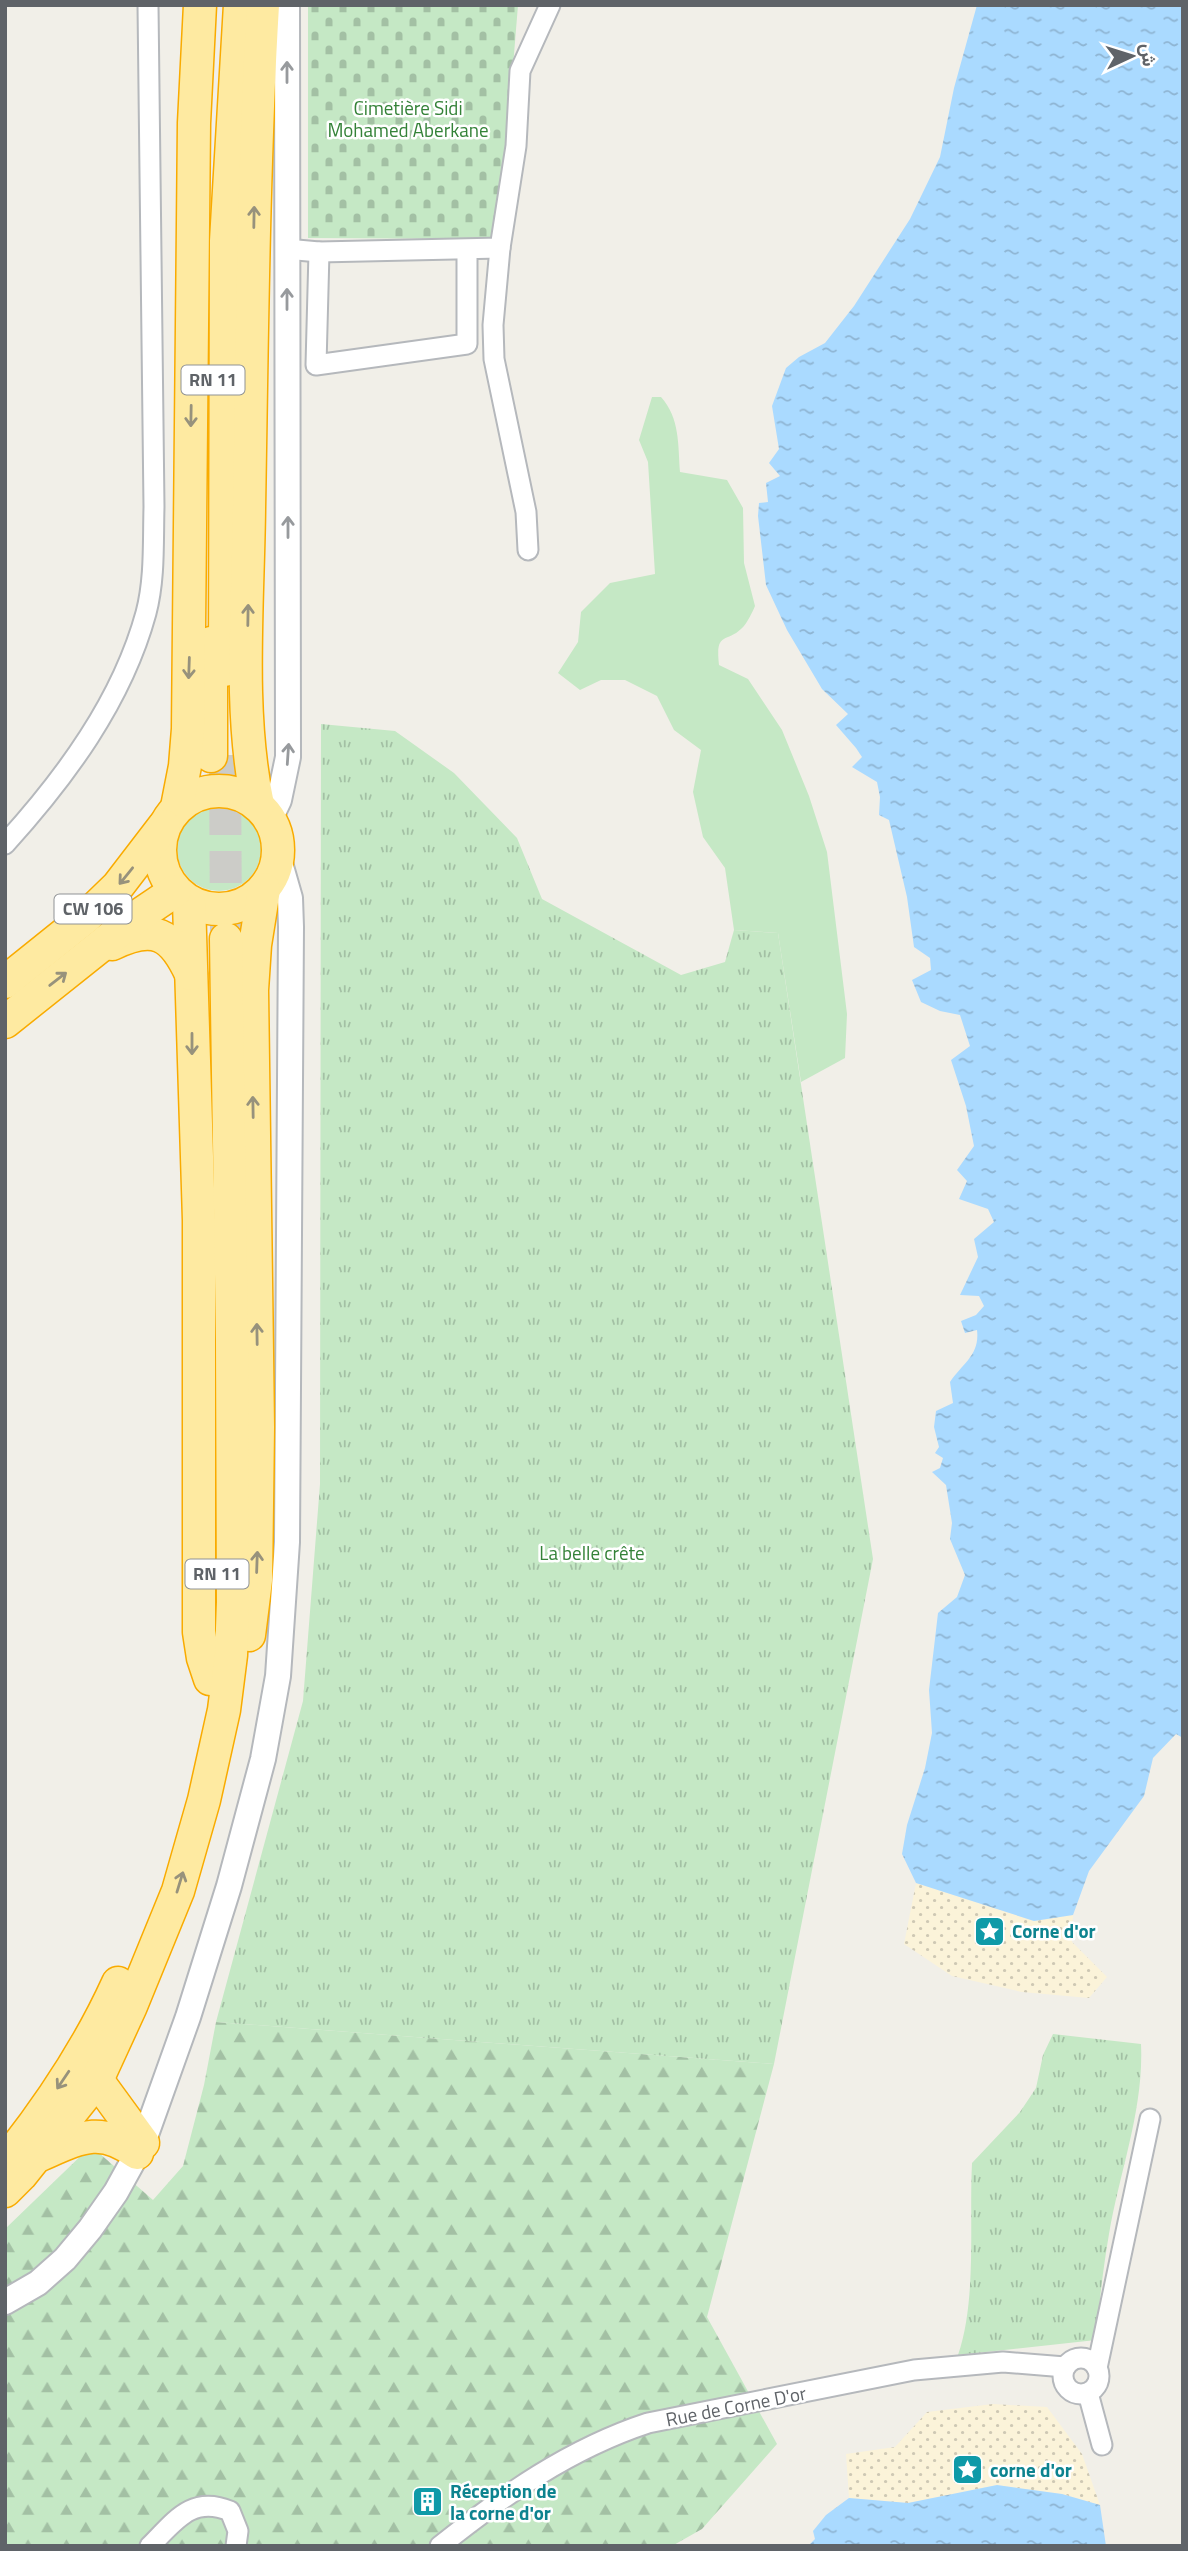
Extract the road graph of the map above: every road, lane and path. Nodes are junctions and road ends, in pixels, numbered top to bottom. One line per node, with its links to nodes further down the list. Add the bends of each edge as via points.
1 (147, 5): 15 (street, via 154,507 146,612 111,704 52,788)
2 (200, 5): 14 (highway, one-way to 14, via 194,123 188,729 185,766)
3 (216, 5): 4 (highway, RN 11, via 210,172 218,755 226,241)
4 (240, 5)
5 (263, 5): 13 (highway, one-way to 5, via 251,775 247,672)
6 (287, 5): 9 (street, one-way to 6)
7 (550, 5): 8 (street, via 520,71 516,146)
8 (500, 247): 10 (street); 12 (street, via 494,359 526,512)
9 (286, 249): 11 (street); 13 (street, one-way to 9, via 279,800 288,757)
10 (467, 250): 11 (street); 11 (street, via 467,344 316,365)
11 (319, 252)
12 (527, 550)
13 (264, 812): 14 (highway, via 243,796 208,791 191,797); 16 (highway, via 277,837)
14 (172, 814): 18 (highway, via 160,839 160,858 165,875); 22 (highway, CW 106, one-way to 22, via 118,886)
15 (5, 844)
16 (278, 856): 17 (highway); 28 (street, via 290,898 291,927 287,1542 278,1676 263,1759 229,1886)
17 (264, 889): 18 (highway, via 229,909 209,909); 24 (highway, one-way to 17, via 248,1640 256,1580 252,1003)
18 (182, 897): 20 (highway, CW 106, via 138,916); 21 (highway)
19 (219, 939): 24 (highway, RN 11)
20 (88, 955): 21 (highway, via 130,937 155,934 172,942); 23 (highway, CW 106, one-way to 20)
21 (192, 976): 24 (highway, one-way to 24, via 199,1220 199,1632 203,1658)
22 (5, 982)
23 (5, 1022)
24 (218, 1689): 25 (highway, RN 11, via 136,1945); 26 (highway, RN 11, one-way to 24, via 178,1891 213,1766)
25 (112, 1996): 26 (highway, via 97,2049); 29 (highway, RN 11, one-way to 29)
26 (97, 2080): 28 (highway); 29 (highway, RN 11)
27 (1150, 2119): 33 (street)
28 (140, 2148): 29 (highway, via 111,2138 84,2137); 31 (street, via 116,2192 65,2259 38,2283)
29 (20, 2159): 30 (highway, RN 11)
30 (5, 2191)
31 (5, 2302)
32 (1065, 2367): 33 (street, via 1081,2358); 34 (street, via 1067,2389); 38 (street, Rue de Corne D'or, via 1003,2362 914,2370 648,2423 593,2443 541,2471)
33 (1097, 2368): 34 (street, via 1098,2383)
34 (1088, 2393): 35 (street)
35 (1102, 2445)
36 (150, 2546): 37 (street, via 189,2510 204,2505 230,2511 238,2531)
37 (236, 2546)
38 (440, 2546)

